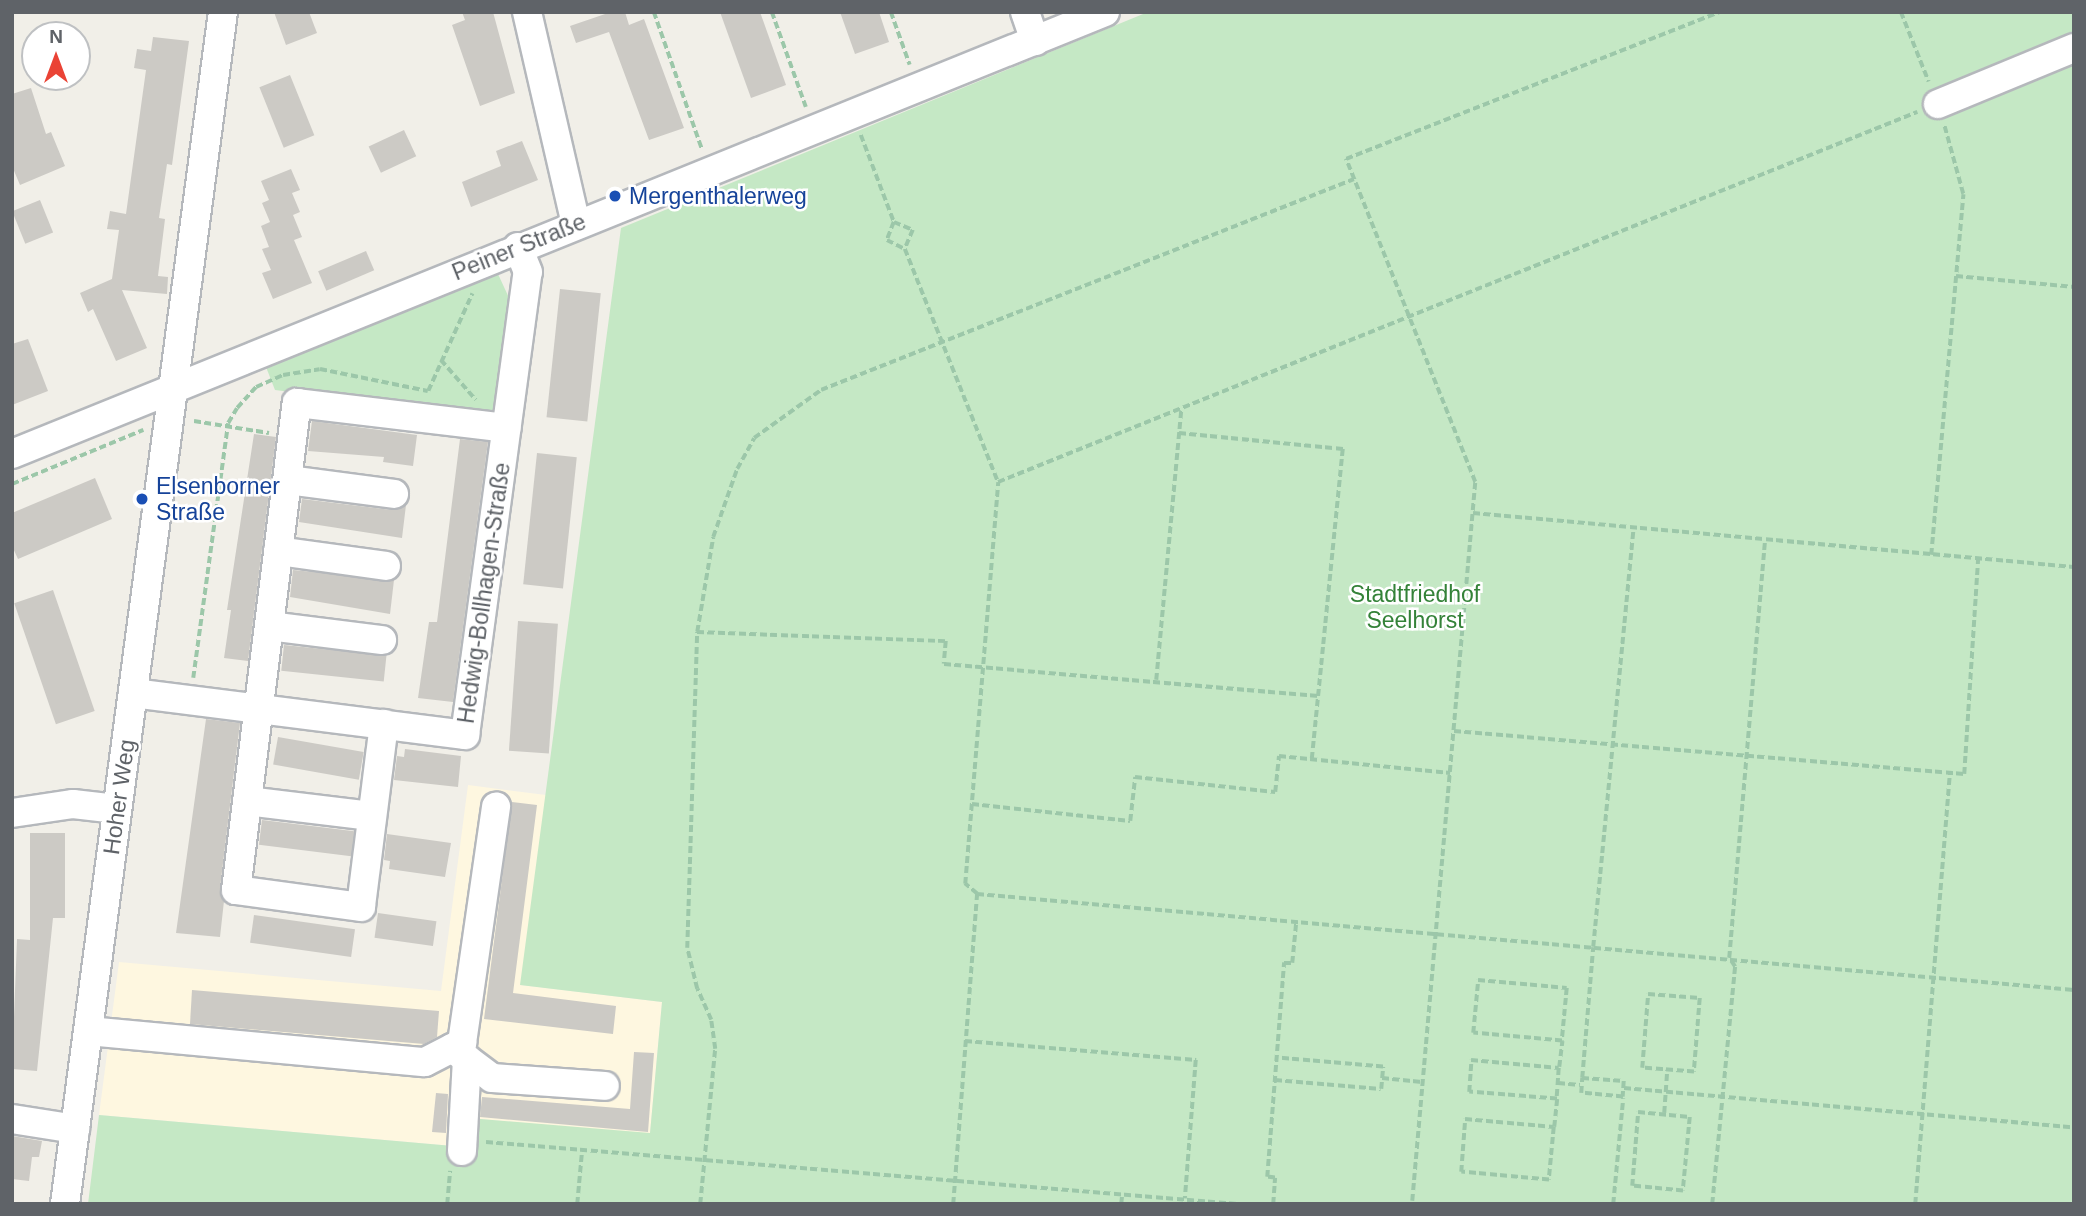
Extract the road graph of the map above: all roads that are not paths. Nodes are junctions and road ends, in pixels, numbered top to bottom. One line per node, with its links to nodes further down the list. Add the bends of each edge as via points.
1 (223, 12): 10 (street)
2 (1026, 12): 5 (street)
3 (1105, 12): 5 (street, Peiner Straße)
4 (528, 13): 8 (street)
5 (1035, 41): 8 (street, Peiner Straße)
6 (2074, 48): 7 (street)
7 (1938, 104)
8 (576, 224): 9 (street, Peiner Straße)
9 (518, 247): 10 (street, Peiner Straße); 11 (street, Hedwig-Bollhagen-Straße, via 528,272)
10 (174, 390): 12 (street, Peiner Straße); 19 (street, Hoher Weg)
11 (494, 427): 13 (street, via 297,403); 21 (street, Hedwig-Bollhagen-Straße, via 465,735)
12 (12, 454)
13 (288, 480): 14 (street); 15 (street)
14 (394, 494)
15 (278, 551): 16 (street); 17 (street)
16 (387, 566)
17 (269, 626): 18 (street); 20 (street)
18 (382, 640)
19 (133, 692): 20 (street, Hedwig-Bollhagen-Straße); 24 (street, Hoher Weg)
20 (258, 709): 21 (street, Hedwig-Bollhagen-Straße); 22 (street)
21 (384, 724): 26 (street)
22 (247, 802): 26 (street); 26 (street, via 236,890 361,907)
23 (496, 806): 28 (street)
24 (117, 809): 25 (street, via 72,804); 27 (street, Hoher Weg)
25 (12, 813)
26 (371, 816)
27 (88, 1031): 28 (street, via 425,1062); 31 (street, Hoher Weg)
28 (459, 1054): 29 (street, via 492,1078); 32 (street)
29 (604, 1086)
30 (12, 1119): 31 (street)
31 (75, 1129): 33 (street, Hoher Weg)
32 (462, 1151)
33 (65, 1204)

